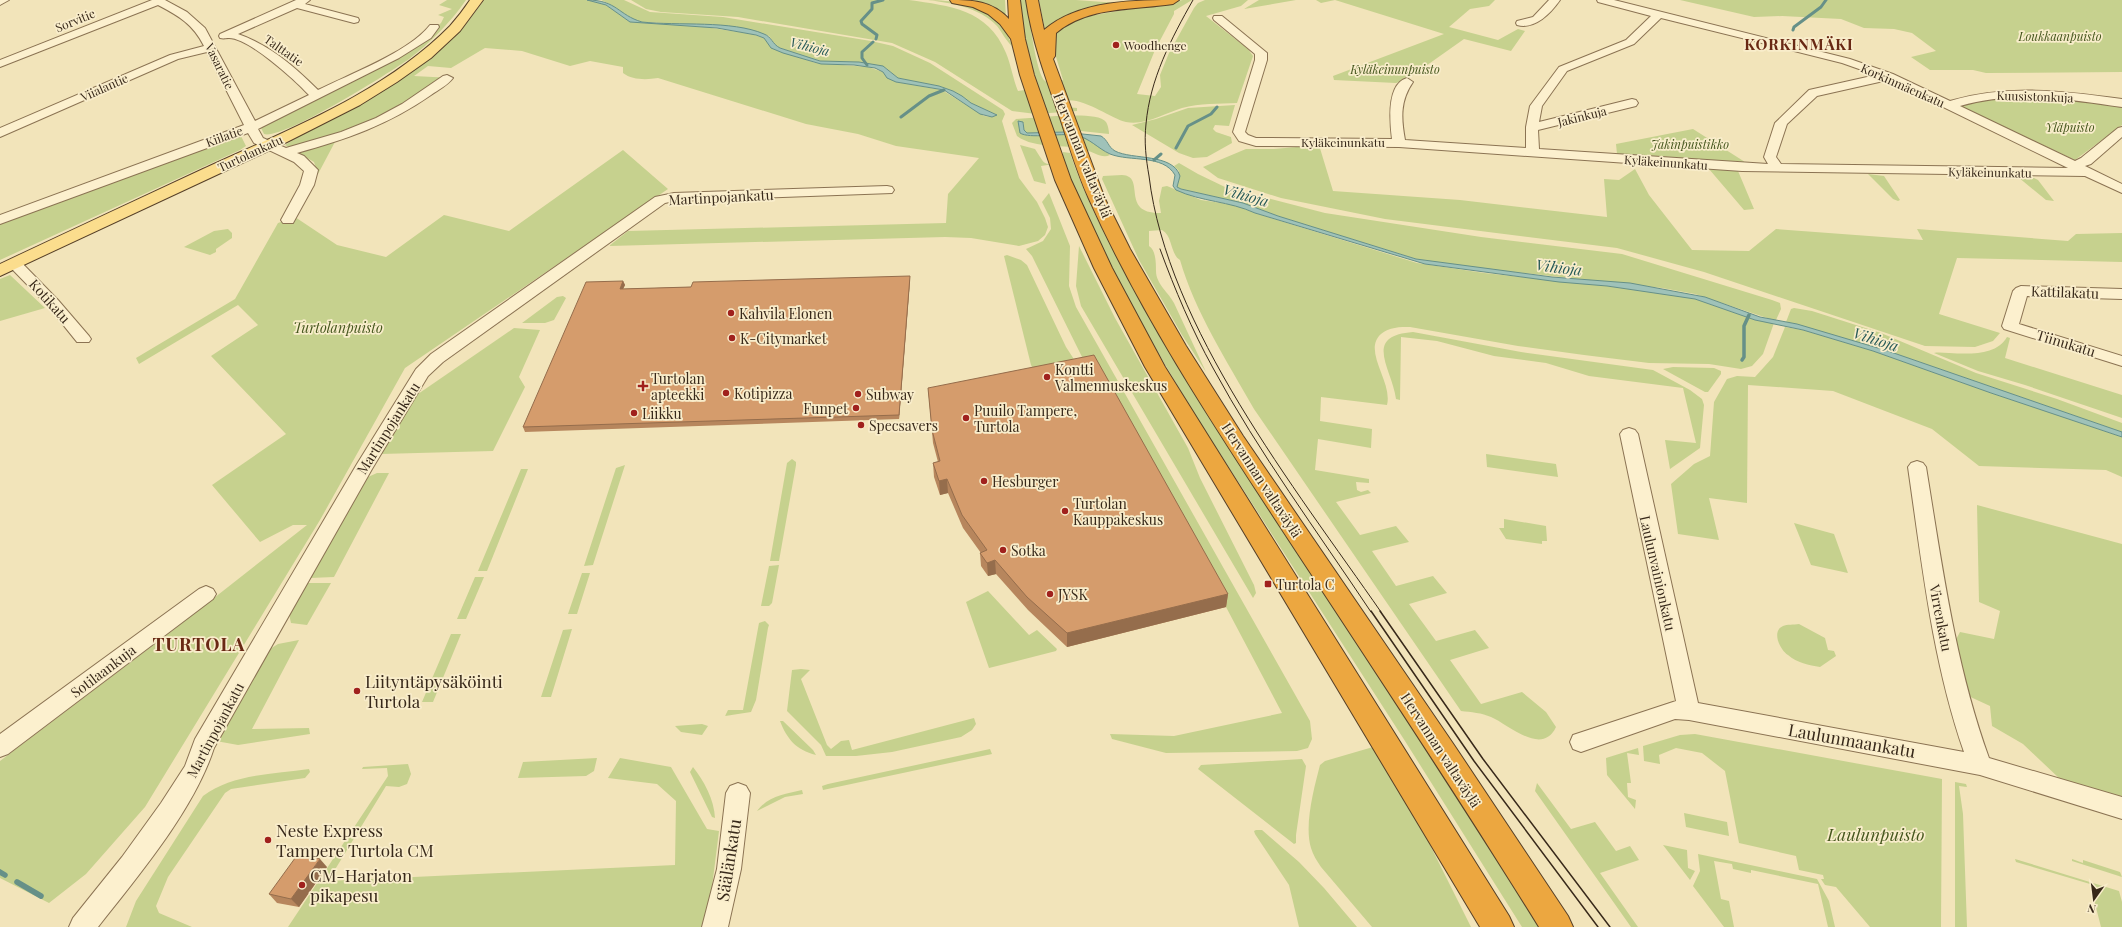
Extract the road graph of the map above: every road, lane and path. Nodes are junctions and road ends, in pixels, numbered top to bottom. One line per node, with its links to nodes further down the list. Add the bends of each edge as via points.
1 (4, 0): 12 (street)
2 (477, 0): 36 (main road, Turtolankatu, via 455,27 412,64 368,93)
3 (956, 0): 20 (highway, via 993,10)
4 (1014, 0): 20 (highway, Hervannan valtaväylä)
5 (1032, 0): 23 (highway, Hervannan valtaväylä, via 1038,37)
6 (1090, 0): 7 (highway)
7 (1129, 0)
8 (1172, 0): 23 (highway, via 1095,11 1062,21 1049,32)
9 (1555, 0): 17 (street, via 1537,19)
10 (1602, 0): 14 (street, Korkinmäenkatu)
11 (158, 1): 21 (street, Vasaratie, via 190,19 201,30); 22 (street, Sorvitie)
12 (0, 2)
13 (300, 2): 16 (street); 19 (street, Viialantie)
14 (1659, 14): 24 (street, Korkinmäenkatu, via 1846,61); 32 (street, via 1630,42 1563,69 1536,106)
15 (1226, 16): 35 (street, Kyläkeinunkatu, via 1218,18 1261,53 1239,132 1241,136 1276,143)
16 (354, 20)
17 (1521, 24)
18 (434, 27): 27 (street, Kiilatie, via 427,36 395,56)
19 (229, 34): 21 (street, Viialantie); 27 (street, Talttatie, via 243,38 274,57 294,72)
20 (1018, 39): 61 (highway, Hervannan valtaväylä, via 1027,75 1063,180 1103,268 1154,367)
21 (209, 44): 31 (street, Vasaratie); 34 (street, Viialantie)
22 (0, 64)
23 (1049, 69): 64 (highway, Hervannan valtaväylä, via 1089,178 1130,264 1190,368)
24 (1888, 76): 30 (street, Korkinmäenkatu); 40 (street, via 1813,93 1780,123 1770,156)
25 (447, 78): 37 (street, via 406,107 380,121)
26 (1407, 82): 35 (street, via 1397,97 1395,118)
27 (317, 96): 31 (street, Kiilatie)
28 (1632, 103): 32 (street, Jakinkuja)
29 (2122, 103): 30 (street, Kuusistonkuja, via 2060,94 1991,94)
30 (1949, 105): 39 (street, Korkinmäenkatu)
31 (250, 127): 36 (street, Vasaratie, via 258,140); 44 (street, Kiilatie)
32 (1532, 127): 38 (street)
33 (2122, 131): 39 (street)
34 (0, 133)
35 (1399, 143): 38 (street, Kyläkeinunkatu)
36 (268, 145): 37 (street); 46 (main road, Turtolankatu)
37 (287, 152): 45 (street, via 311,170)
38 (1534, 152): 40 (street, Kyläkeinunkatu, via 1699,165)
39 (2076, 165): 41 (street, Korkinmäenkatu)
40 (1777, 168): 41 (street, Kyläkeinunkatu)
41 (2088, 172): 42 (street, Korkinmäenkatu)
42 (2122, 188)
43 (887, 190): 62 (street, Martinpojankatu, via 674,197 660,200 437,358 418,379 363,468 203,746 195,770 186,785 139,853)
44 (0, 220)
45 (288, 220)
46 (15, 264): 47 (main road, Turtolankatu); 50 (street, Kotikatu)
47 (0, 271)
48 (2122, 294): 49 (street, Kattilakatu, via 2021,291)
49 (2010, 326): 51 (street, Tiinukatu)
50 (83, 339)
51 (2122, 361)
52 (1630, 434): 55 (street, Laulunvainionkatu)
53 (1917, 467): 58 (street, Virrenkatu, via 1940,620 1967,728)
54 (206, 594): 57 (street, Sotilaankuja)
55 (1689, 711): 56 (street, Laulunmaankatu, via 1675,710); 58 (street, Laulunmaankatu)
56 (1581, 742)
57 (0, 747)
58 (1980, 765): 60 (street, Laulunmaankatu)
59 (738, 793): 63 (street, Säälänkatu, via 729,869)
60 (2122, 808)
61 (1494, 921)
62 (82, 927)
63 (715, 927)
64 (1557, 927)

